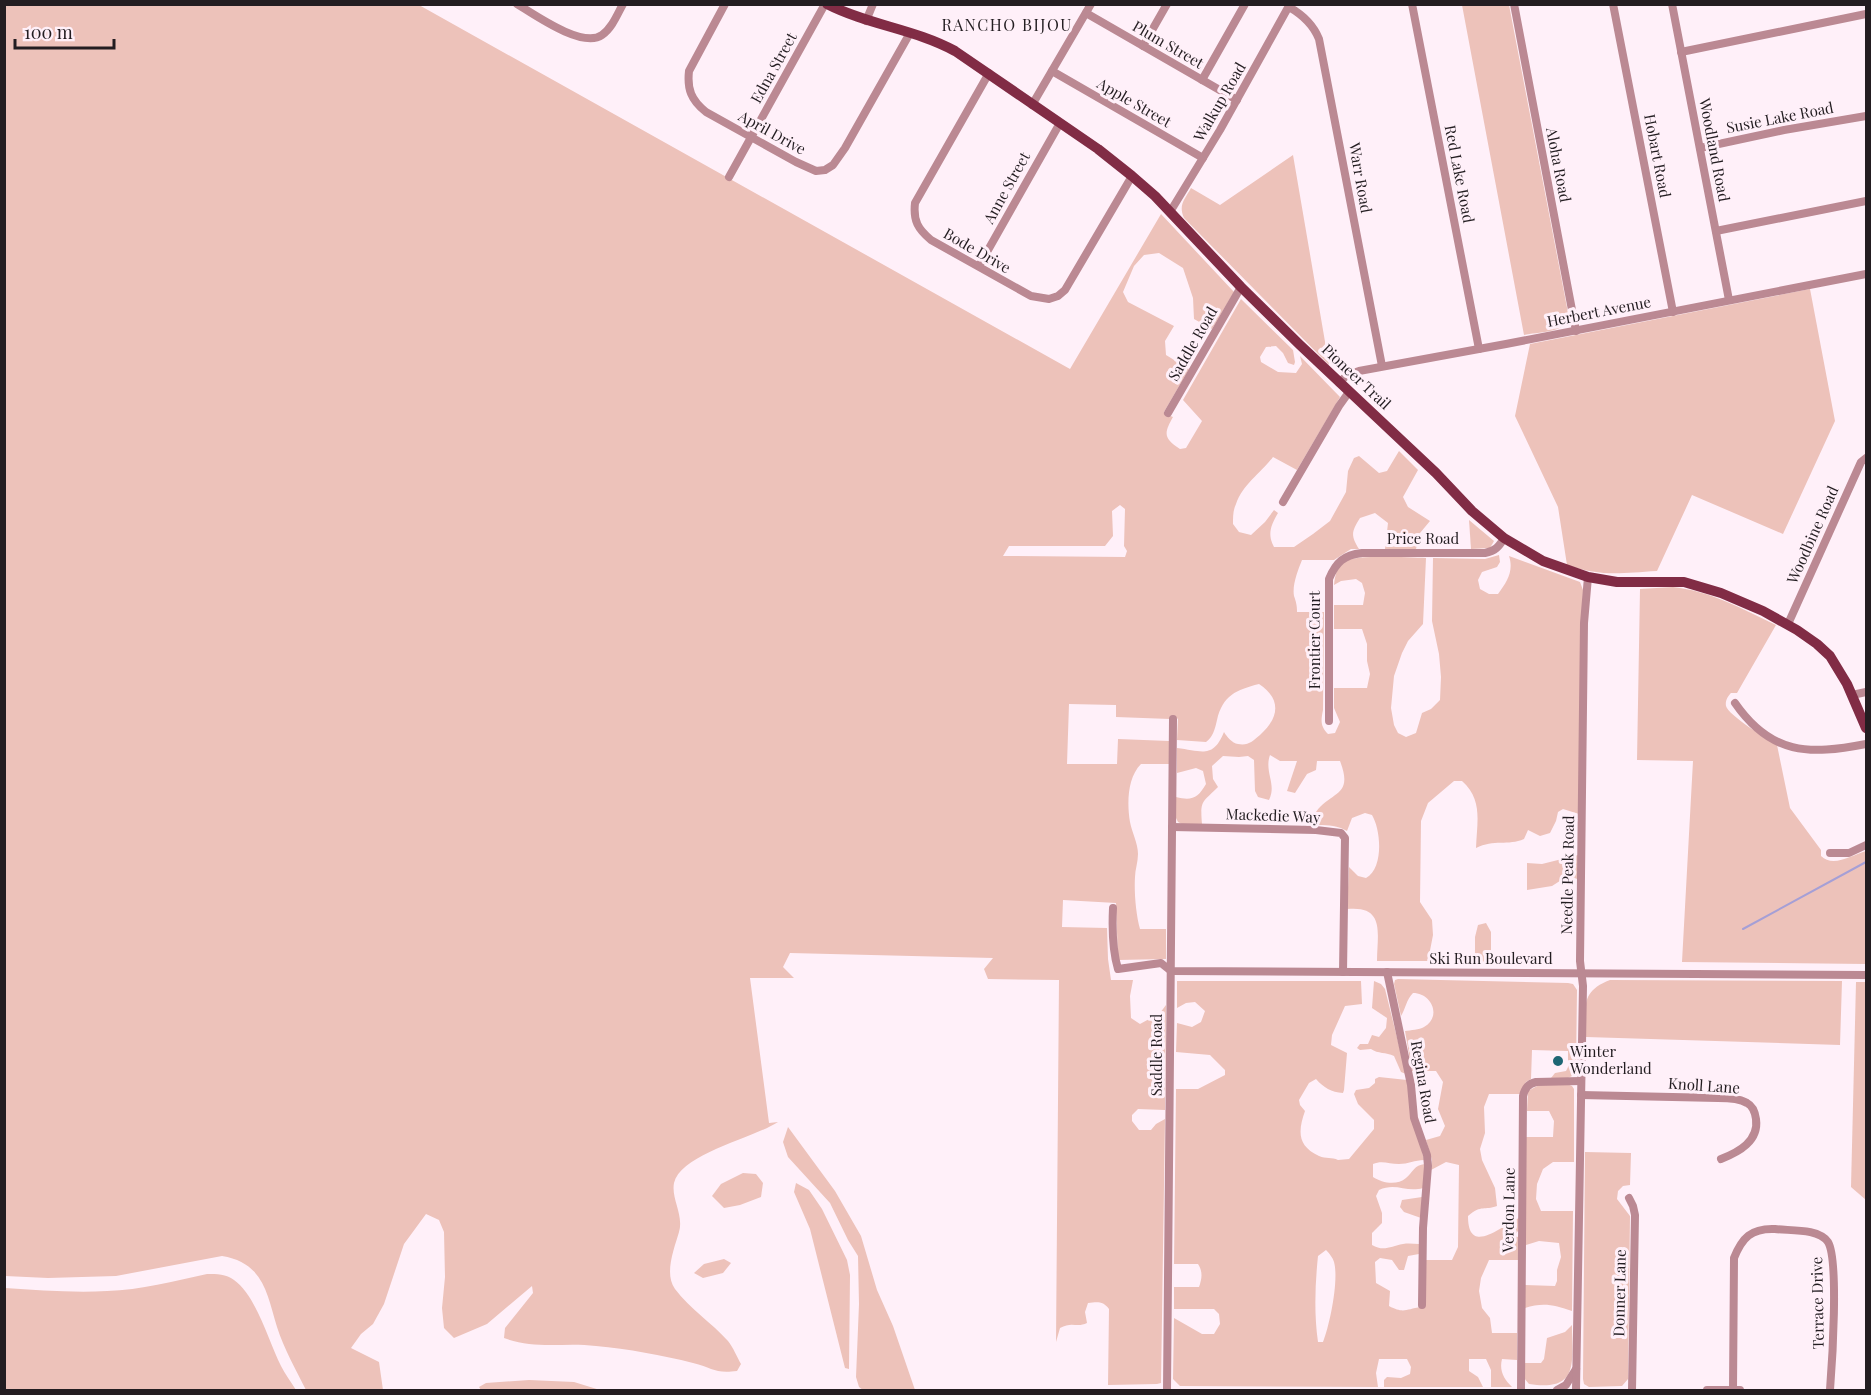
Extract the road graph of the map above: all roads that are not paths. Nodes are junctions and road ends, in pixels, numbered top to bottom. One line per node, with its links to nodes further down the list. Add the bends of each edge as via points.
1 (623, 4): 12 (street, via 606,32 591,39 563,30)
2 (725, 4): 27 (street, April Drive, via 689,71 690,93 706,112)
3 (826, 4): 16 (main road, Pioneer Trail); 27 (street, Edna Street)
4 (873, 4): 16 (street)
5 (1091, 4): 14 (street)
6 (1167, 4): 18 (street)
7 (1245, 4): 22 (street)
8 (1412, 4): 41 (street, Red Lake Road)
9 (1514, 4): 40 (street, Aloha Road)
10 (1613, 4): 39 (street, Hobart Road)
11 (1672, 4): 19 (street, Woodland Road)
12 (521, 5)
13 (1290, 6): 23 (street, Walkup Road); 42 (street, Warr Road, via 1304,17 1319,39)
14 (1086, 14): 18 (street, Plum Street); 20 (street)
15 (1866, 14): 19 (street)
16 (866, 21): 17 (main road, Pioneer Trail)
17 (910, 33): 21 (main road, Pioneer Trail, via 944,45); 27 (street, April Drive, via 833,165 825,170 807,168)
18 (1143, 46): 22 (street, Plum Street)
19 (1681, 52): 28 (street, Woodland Road)
20 (1052, 71): 24 (street); 29 (street, Apple Street)
21 (989, 73): 24 (main road, Pioneer Trail); 35 (street, Bode Drive, via 920,191 914,215 922,233)
22 (1202, 80): 23 (street, Plum Street)
23 (1236, 100): 29 (street, Walkup Road)
24 (1032, 105): 26 (main road, Pioneer Trail)
25 (1866, 116): 28 (street, Susie Lake Road)
26 (1059, 123): 30 (main road, Pioneer Trail); 35 (street, Anne Street)
27 (751, 137): 31 (street, Edna Street)
28 (1700, 148): 34 (street, Woodland Road)
29 (1203, 158): 33 (street, Walkup Road)
30 (1132, 176): 33 (main road, Pioneer Trail); 35 (street, Bode Drive, via 1071,281 1058,296 1031,296)
31 (729, 177)
32 (1866, 201): 34 (street)
33 (1170, 212): 37 (main road, Pioneer Trail)
34 (1716, 231): 38 (street, Woodland Road)
35 (979, 267)
36 (1866, 274): 38 (street, Herbert Avenue)
37 (1242, 287): 43 (main road, Pioneer Trail); 45 (street, Saddle Road)
38 (1729, 300): 39 (street, Herbert Avenue)
39 (1673, 312): 40 (street, Herbert Avenue)
40 (1576, 331): 41 (street, Herbert Avenue)
41 (1479, 349): 42 (street, Herbert Avenue)
42 (1382, 366): 43 (street, Herbert Avenue, via 1353,372)
43 (1339, 383): 44 (main road, Pioneer Trail)
44 (1349, 392): 47 (street); 48 (main road, Pioneer Trail)
45 (1168, 413)
46 (1866, 458): 51 (street, Woodbine Road)
47 (1283, 502)
48 (1504, 538): 49 (street, Price Road, via 1493,551 1485,553 1362,553 1349,554); 50 (main road, Pioneer Trail, via 1543,561)
49 (1339, 561): 56 (street, Frontier Court, via 1329,579)
50 (1588, 577): 51 (main road, Pioneer Trail, via 1696,585 1751,605); 66 (street, Needle Peak Road, via 1582,733)
51 (1788, 624): 53 (main road, Pioneer Trail, via 1830,656)
52 (1866, 692): 53 (street)
53 (1852, 695): 57 (main road, Pioneer Trail)
54 (1735, 703): 58 (street, via 1763,733 1796,749 1816,751)
55 (1173, 719): 59 (street, Saddle Road)
56 (1329, 722)
57 (1866, 728)
58 (1866, 744)
59 (1172, 827): 63 (street, Saddle Road); 64 (street, Mackedie Way, via 1341,833 1345,838)
60 (1866, 845): 61 (street, via 1849,853)
61 (1830, 853)
62 (1113, 908): 63 (street, Ski Run Boulevard, via 1114,957 1118,969 1161,963)
63 (1171, 971): 64 (street, Ski Run Boulevard); 74 (street, Saddle Road)
64 (1343, 972): 65 (street, Ski Run Boulevard)
65 (1387, 972): 66 (street, Ski Run Boulevard); 72 (street, Regina Road, via 1411,1085 1414,1119 1427,1155)
66 (1581, 974): 67 (street, Ski Run Boulevard); 68 (street, Needle Peak Road)
67 (1866, 975)
68 (1581, 1080): 69 (street, Needle Peak Road); 75 (street, Verdon Lane, via 1536,1082 1525,1089 1523,1096)
69 (1581, 1095): 70 (street, Knoll Lane, via 1718,1098 1747,1103 1755,1110 1755,1133 1737,1153); 73 (street, Needle Peak Road)
70 (1721, 1159)
71 (1629, 1198): 78 (street, Donner Lane, via 1635,1215)
72 (1422, 1305)
73 (1577, 1366): 76 (street, via 1566,1385); 77 (street, Needle Peak Road)
74 (1167, 1390)
75 (1521, 1390)
76 (1557, 1390)
77 (1576, 1390)
78 (1632, 1390)
79 (1707, 1390): 80 (street)
80 (1733, 1390): 81 (street); 82 (street, Terrace Drive, via 1734,1258 1748,1235 1767,1229 1819,1235 1832,1253)
81 (1740, 1390)
82 (1830, 1390)

